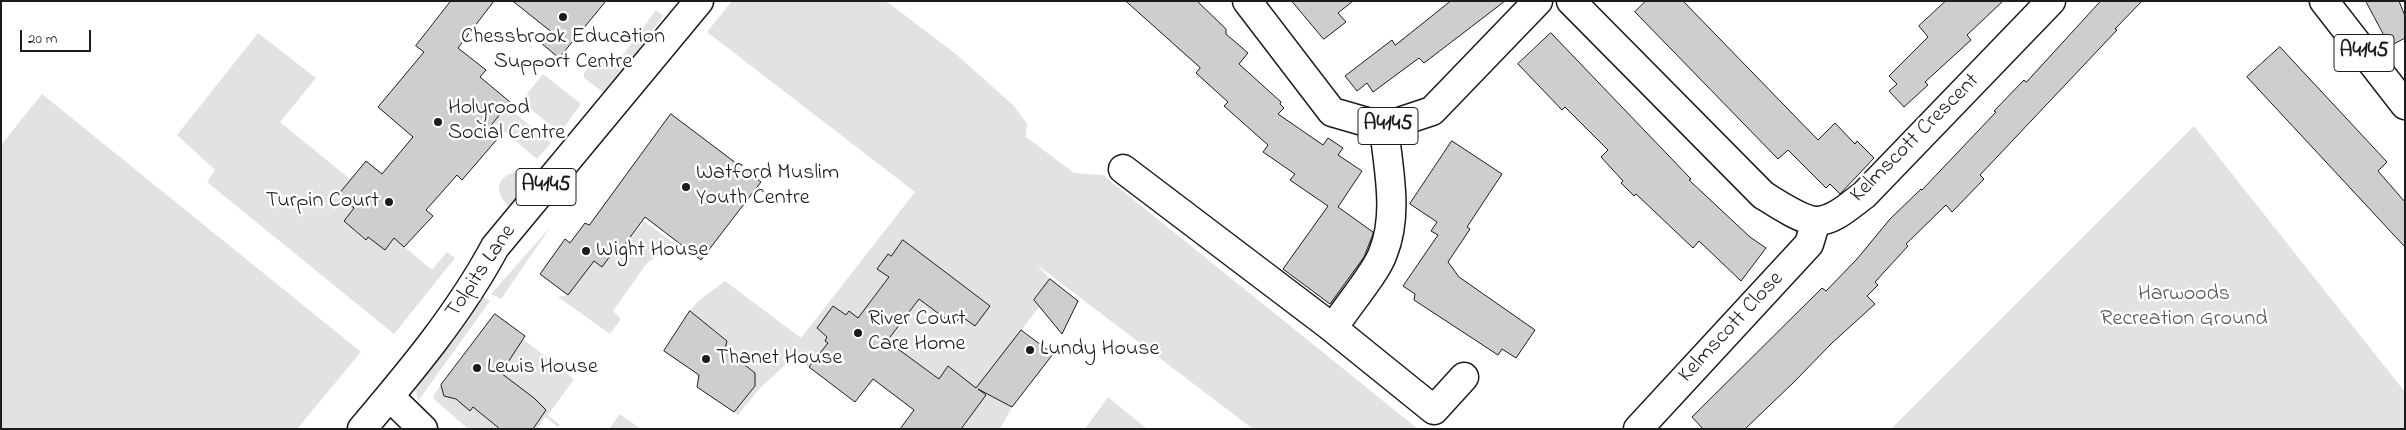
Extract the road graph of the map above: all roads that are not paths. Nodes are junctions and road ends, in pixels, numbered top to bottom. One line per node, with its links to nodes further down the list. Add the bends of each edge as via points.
1 (1247, 1): 8 (street, A4145, via 1332,112)
2 (1538, 1): 8 (street, A4145, via 1432,111)
3 (1572, 1): 10 (street, via 1763,195)
4 (2051, 1): 10 (street, Kelmscott Crescent, via 1864,196 1837,215)
5 (2324, 1): 7 (street, A4145)
6 (693, 10): 13 (street, Tolpits Lane / A4145, via 496,247 474,287)
7 (2405, 105)
8 (1384, 127): 11 (street, via 1390,228 1383,255 1338,321)
9 (1123, 169): 11 (street)
10 (1816, 221): 16 (street, Kelmscott Close, via 1809,244)
11 (1330, 326): 12 (street, via 1434,410)
12 (1464, 377)
13 (390, 397): 14 (street, Tolpits Lane / A4145); 15 (street)
14 (362, 429)
15 (423, 429)
16 (1638, 429)

